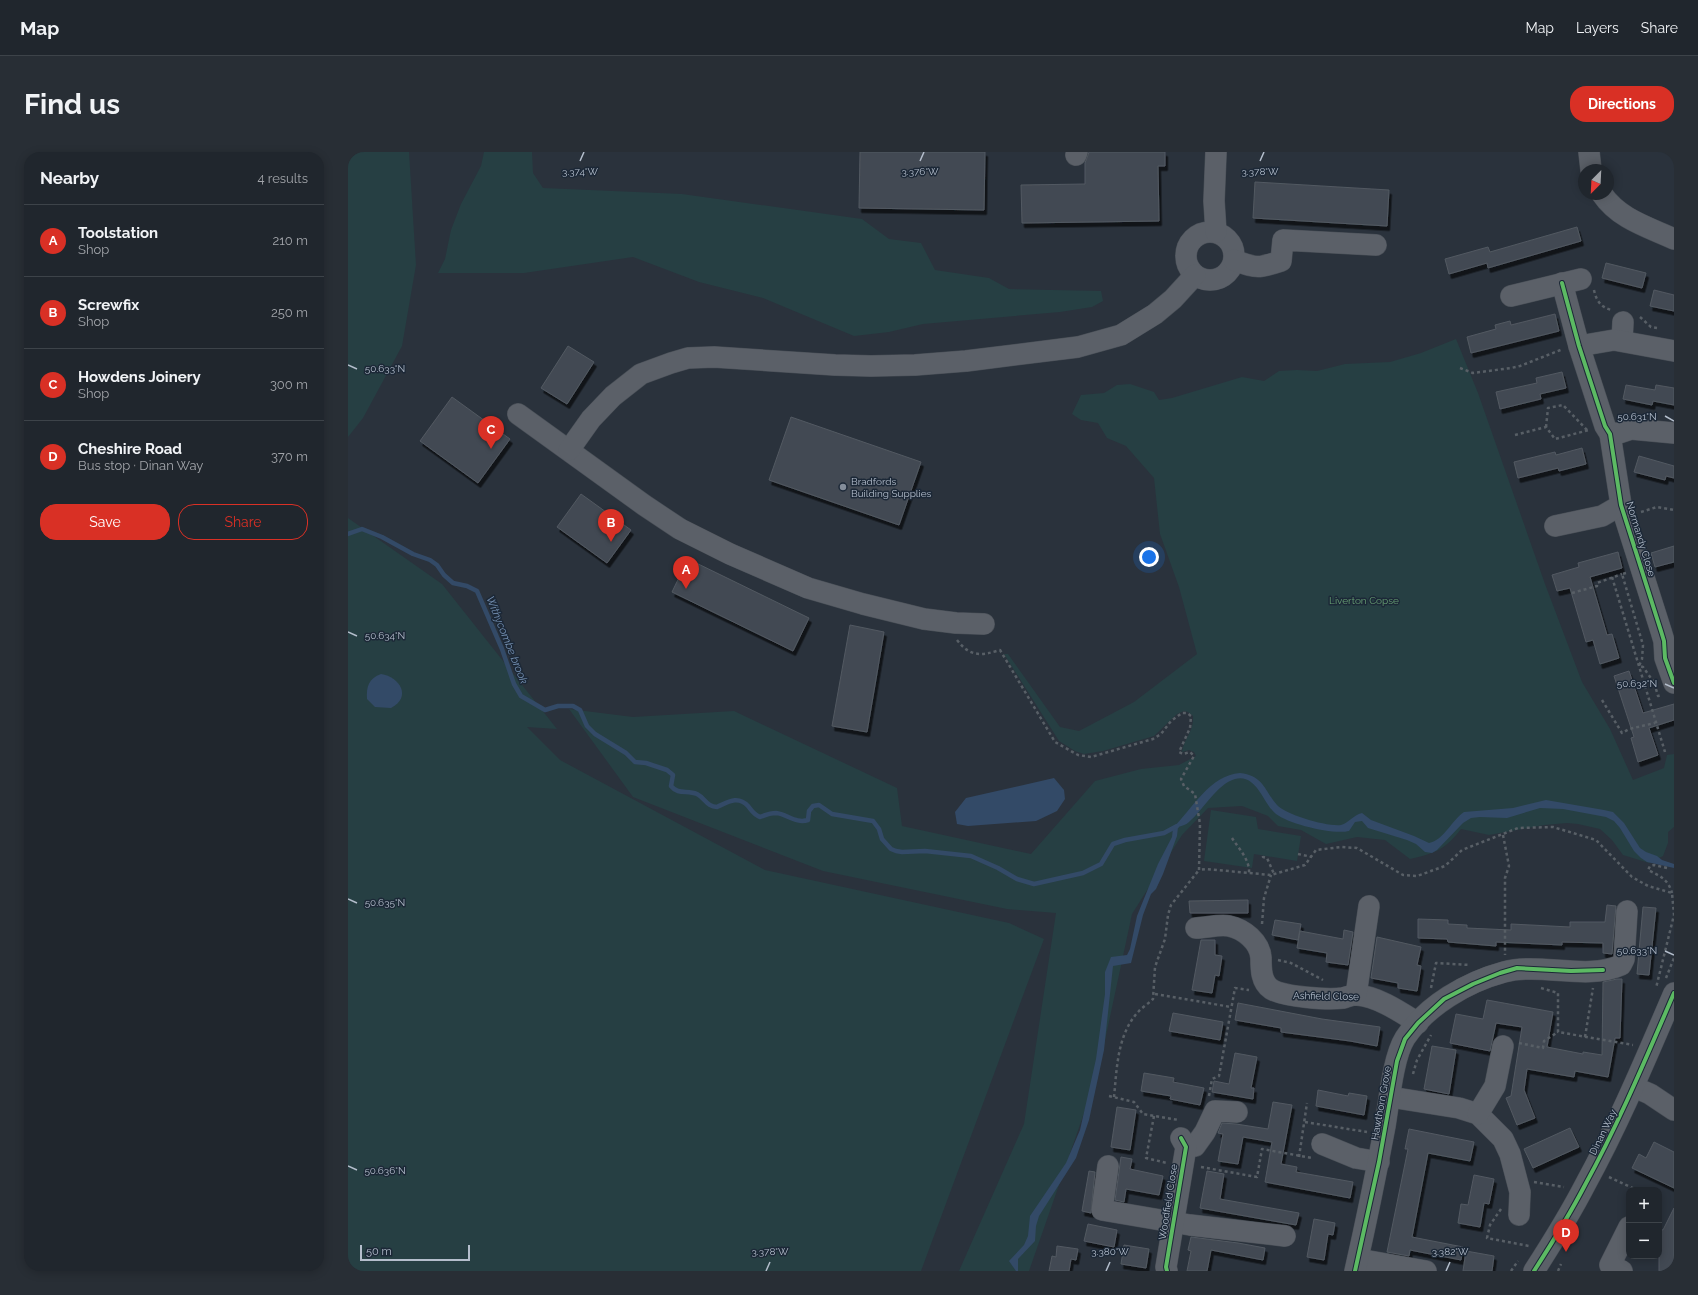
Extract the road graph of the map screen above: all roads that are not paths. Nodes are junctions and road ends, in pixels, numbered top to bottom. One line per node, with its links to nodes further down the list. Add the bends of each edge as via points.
1 (1216, 152): 5 (street)
2 (1589, 152): 3 (street)
3 (1590, 164)
4 (1606, 200): 6 (street, via 1628,219)
5 (1216, 232): 8 (street, via 1230,242); 9 (street, via 1201,233 1189,242 1185,253 1187,266)
6 (1674, 239)
7 (1376, 246): 8 (street, via 1283,240 1281,261 1262,267)
8 (1234, 260): 9 (street, via 1230,269 1214,280 1204,280)
9 (1195, 275): 16 (street, via 1155,314 1121,335 1078,346 966,362 893,365 688,358 641,374 591,418)
10 (1511, 296): 11 (street, Normandy Close, via 1572,281)
11 (1579, 345): 12 (street, via 1614,340 1629,328); 14 (street, Normandy Close)
12 (1674, 351)
13 (518, 414): 16 (street)
14 (1601, 430): 15 (street, via 1619,433 1631,429); 17 (street, Normandy Close)
15 (1674, 433)
16 (569, 450): 19 (street, via 680,529 808,588 924,619)
17 (1623, 511): 18 (street); 20 (street, Normandy Close, via 1631,571 1662,631)
18 (1555, 526)
19 (984, 624)
20 (1670, 678)
21 (1369, 906): 25 (street)
22 (1627, 911): 26 (street, Hawthorn Grove, via 1624,959 1621,965 1597,970 1573,980 1517,968 1500,973 1444,1000)
23 (1196, 928): 25 (street, Ashfield Close, via 1229,926 1247,934 1255,942 1267,967 1270,988 1282,994 1342,998)
24 (1664, 994): 28 (street, Dinan Way)
25 (1356, 995): 26 (street, Ashfield Close, via 1401,1012)
26 (1425, 1027): 29 (street, Hawthorn Grove, via 1405,1039 1397,1061)
27 (1503, 1046): 32 (street, via 1495,1086)
28 (1634, 1087): 30 (street); 43 (street, Dinan Way, via 1585,1186)
29 (1399, 1098): 32 (street, via 1459,1108); 34 (street, Hawthorn Grove)
30 (1674, 1110)
31 (1238, 1112): 37 (street, Woodfield Close, via 1215,1111 1195,1146 1183,1143)
32 (1478, 1114): 36 (street, via 1503,1139 1510,1154 1520,1192)
33 (1322, 1144): 34 (street, via 1356,1158)
34 (1379, 1162): 40 (street, Hawthorn Grove)
35 (1108, 1166): 37 (street, via 1102,1210)
36 (1519, 1215)
37 (1173, 1222): 39 (street); 41 (street, Woodfield Close)
38 (1626, 1233): 44 (street, via 1610,1266)
39 (1285, 1236)
40 (1357, 1265): 42 (street)
41 (1167, 1271)
42 (1426, 1271)
43 (1534, 1271)
44 (1622, 1271)

